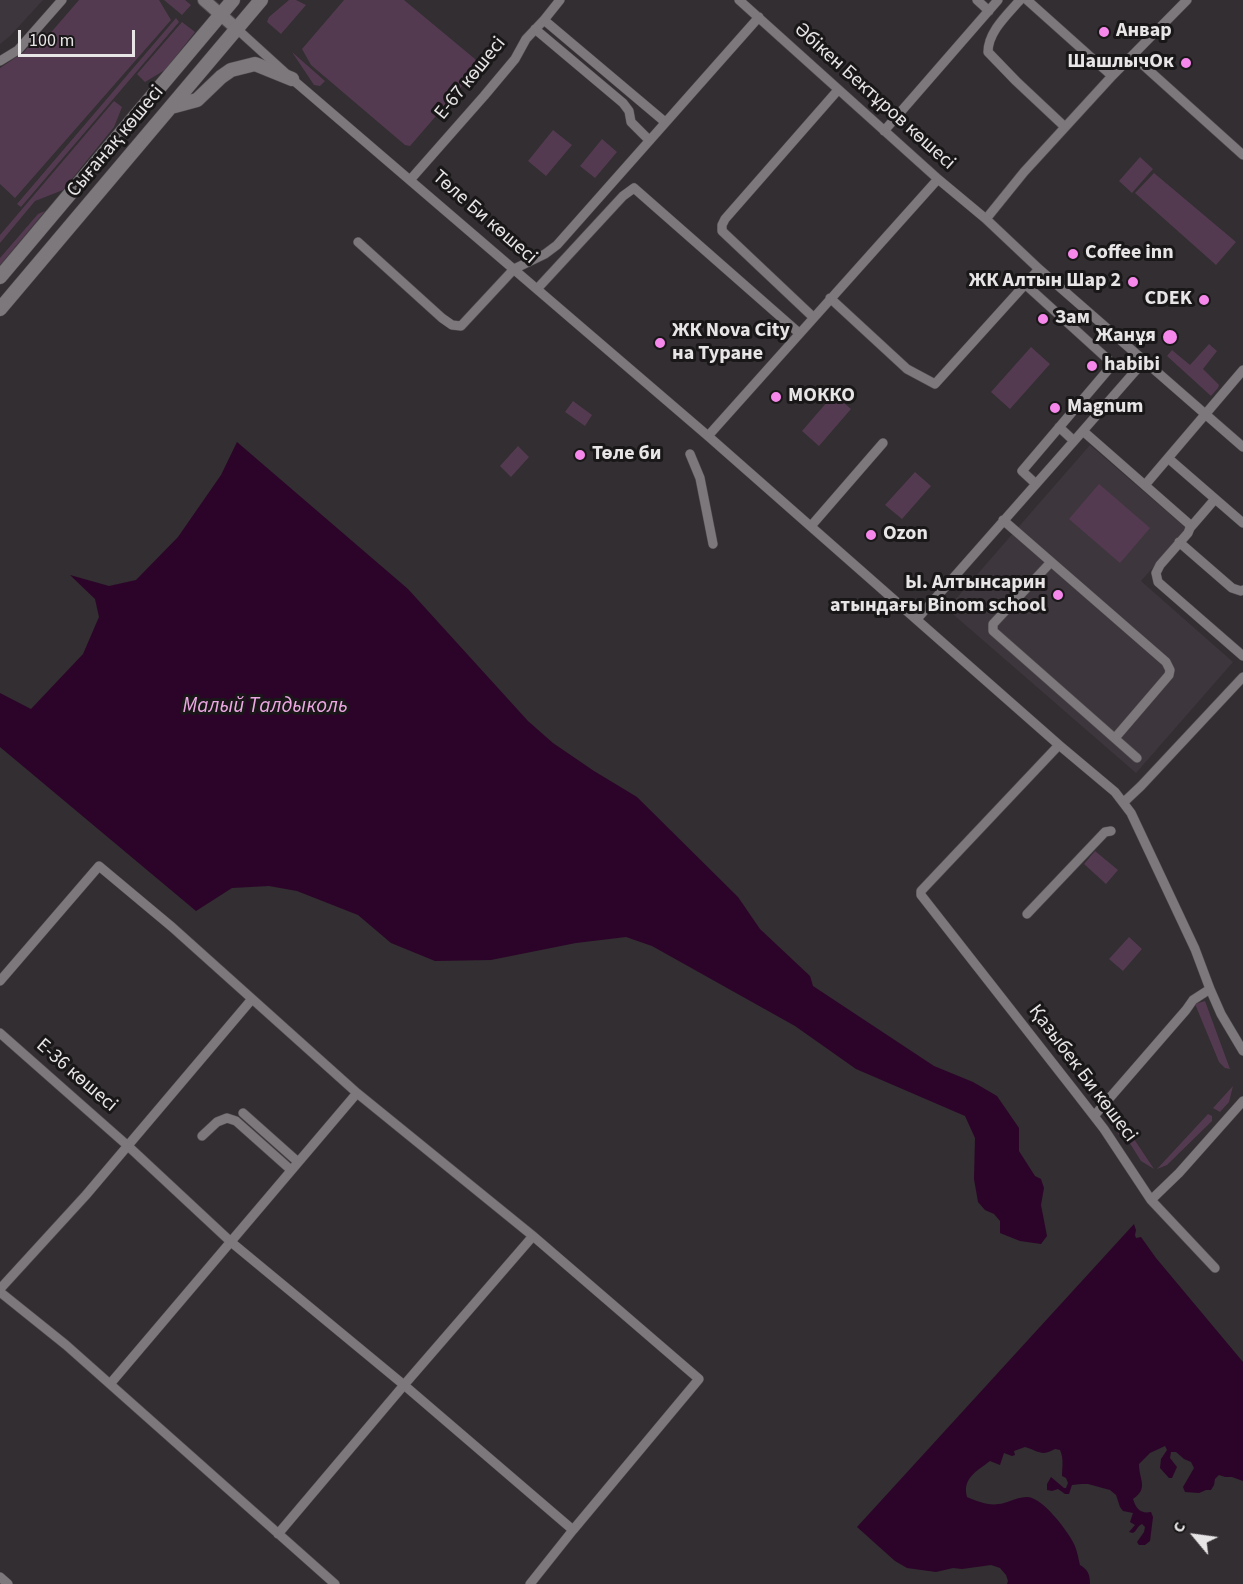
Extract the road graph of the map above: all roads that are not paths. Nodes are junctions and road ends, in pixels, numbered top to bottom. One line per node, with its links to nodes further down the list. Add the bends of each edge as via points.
1 (62, 0): 19 (street, via 18,50)
2 (204, 0): 13 (street)
3 (233, 0): 13 (main road, Сығанақ көшесі)
4 (261, 0): 16 (main road, Сығанақ көшесі)
5 (560, 0): 15 (street, Е-67 көшесі)
6 (740, 0): 14 (street, Әбікен Бектұров көшесі)
7 (977, 0): 12 (street)
8 (998, 0): 12 (street)
9 (1020, 0): 25 (street, via 997,28 988,43 988,52)
10 (1027, 0): 20 (street)
11 (1187, 0): 18 (street)
12 (989, 11): 26 (street)
13 (221, 15): 16 (street); 35 (main road, Сығанақ көшесі)
14 (759, 17): 22 (street, Әбікен Бектұров көшесі); 24 (street)
15 (544, 20): 17 (street, Е-67 көшесі); 24 (street)
16 (237, 29): 21 (street, Төле Би көшесі); 23 (main road, Сығанақ көшесі)
17 (535, 29): 27 (street, via 623,103 631,122); 30 (street, Е-67 көшесі, via 515,59)
18 (1132, 56): 20 (street); 28 (street)
19 (0, 61)
20 (1112, 76): 25 (street)
21 (292, 79): 23 (main road, via 255,64 231,69 197,100); 30 (street, Төле Би көшесі)
22 (838, 90): 26 (street, Әбікен Бектұров көшесі); 40 (street, via 725,219 721,229)
23 (171, 107): 39 (main road, Сығанақ көшесі)
24 (666, 122): 27 (street)
25 (1065, 127): 31 (street)
26 (884, 131): 29 (street, Әбікен Бектұров көшесі)
27 (649, 140): 33 (street, via 557,245)
28 (1243, 155)
29 (938, 179): 31 (street, Әбікен Бектұров көшесі); 38 (street)
30 (410, 180): 33 (street, Төле Би көшесі)
31 (986, 219): 34 (street, Әбікен Бектұров көшесі)
32 (358, 242): 33 (street, via 442,318 456,326 461,326)
33 (514, 269): 37 (street, Төле Би көшесі)
34 (1039, 269): 36 (street); 42 (street, Әбікен Бектұров көшесі)
35 (0, 277)
36 (1026, 285): 38 (street, via 935,384 907,369); 45 (street, via 1113,364)
37 (537, 289): 41 (street, via 634,188); 47 (street, Төле Би көшесі)
38 (830, 298): 40 (street)
39 (0, 309)
40 (813, 317): 41 (street)
41 (799, 333): 47 (street)
42 (1144, 362): 44 (street, Әбікен Бектұров көшесі); 46 (street)
43 (1243, 370): 44 (street)
44 (1205, 413): 50 (street, Әбікен Бектұров көшесі); 52 (street)
45 (1059, 427): 48 (street); 53 (street, via 1022,471)
46 (1083, 431): 48 (street); 54 (street)
47 (708, 436): 58 (street, Төле Би көшесі)
48 (1074, 441): 53 (street)
49 (883, 443): 58 (street)
50 (1243, 447)
51 (690, 454): 61 (street, via 700,478)
52 (1168, 458): 54 (street); 55 (street)
53 (1036, 484): 56 (street)
54 (1145, 485): 59 (street, via 1185,519)
55 (1215, 499): 57 (street); 59 (street)
56 (1004, 520): 62 (street); 64 (street)
57 (1243, 523)
58 (811, 526): 64 (street, Төле Би көшесі)
59 (1190, 528): 60 (street)
60 (1179, 542): 63 (street, via 1232,588); 65 (street, via 1160,565 1156,573 1158,582)
61 (713, 543)
62 (1051, 562): 67 (street, via 1166,662 1170,670); 67 (street, via 993,624 993,631)
63 (1243, 590)
64 (916, 619): 68 (street, Төле Би көшесі)
65 (1243, 656)
66 (1243, 677): 70 (street)
67 (1115, 738): 69 (street)
68 (1059, 745): 70 (street, Төле Би көшесі); 81 (street, Қазыбек Би көшесі, via 921,895)
69 (1137, 758)
70 (1124, 802): 74 (street, Төле Би көшесі, via 1195,949)
71 (1111, 831): 72 (street, via 1105,831)
72 (1027, 914)
73 (0, 981): 75 (street, via 99,866)
74 (1210, 989): 77 (street); 81 (street, via 1193,1000)
75 (252, 999): 78 (street); 83 (street)
76 (0, 1034): 83 (street, Е-36 көшесі)
77 (1243, 1051)
78 (357, 1093): 84 (street); 87 (street)
79 (1243, 1101): 86 (street)
80 (243, 1113): 84 (street)
81 (1094, 1116): 86 (street, Қазыбек Би көшесі)
82 (202, 1136): 85 (street, via 217,1122 227,1118 236,1121)
83 (128, 1146): 88 (street, Е-36 көшесі); 90 (street)
84 (298, 1162): 85 (street)
85 (291, 1170): 88 (street)
86 (1151, 1200): 89 (street, Қазыбек Би көшесі)
87 (532, 1236): 92 (street); 93 (street, via 699,1379)
88 (231, 1242): 91 (street); 92 (street, Е-36 көшесі)
89 (1215, 1268)
90 (0, 1290): 91 (street)
91 (110, 1384): 94 (street)
92 (404, 1384): 93 (street, Е-36 көшесі); 94 (street)
93 (573, 1530): 98 (street)
94 (278, 1534): 97 (street)
95 (0, 1577): 96 (street)
96 (8, 1584)
97 (335, 1584)
98 (530, 1584)

